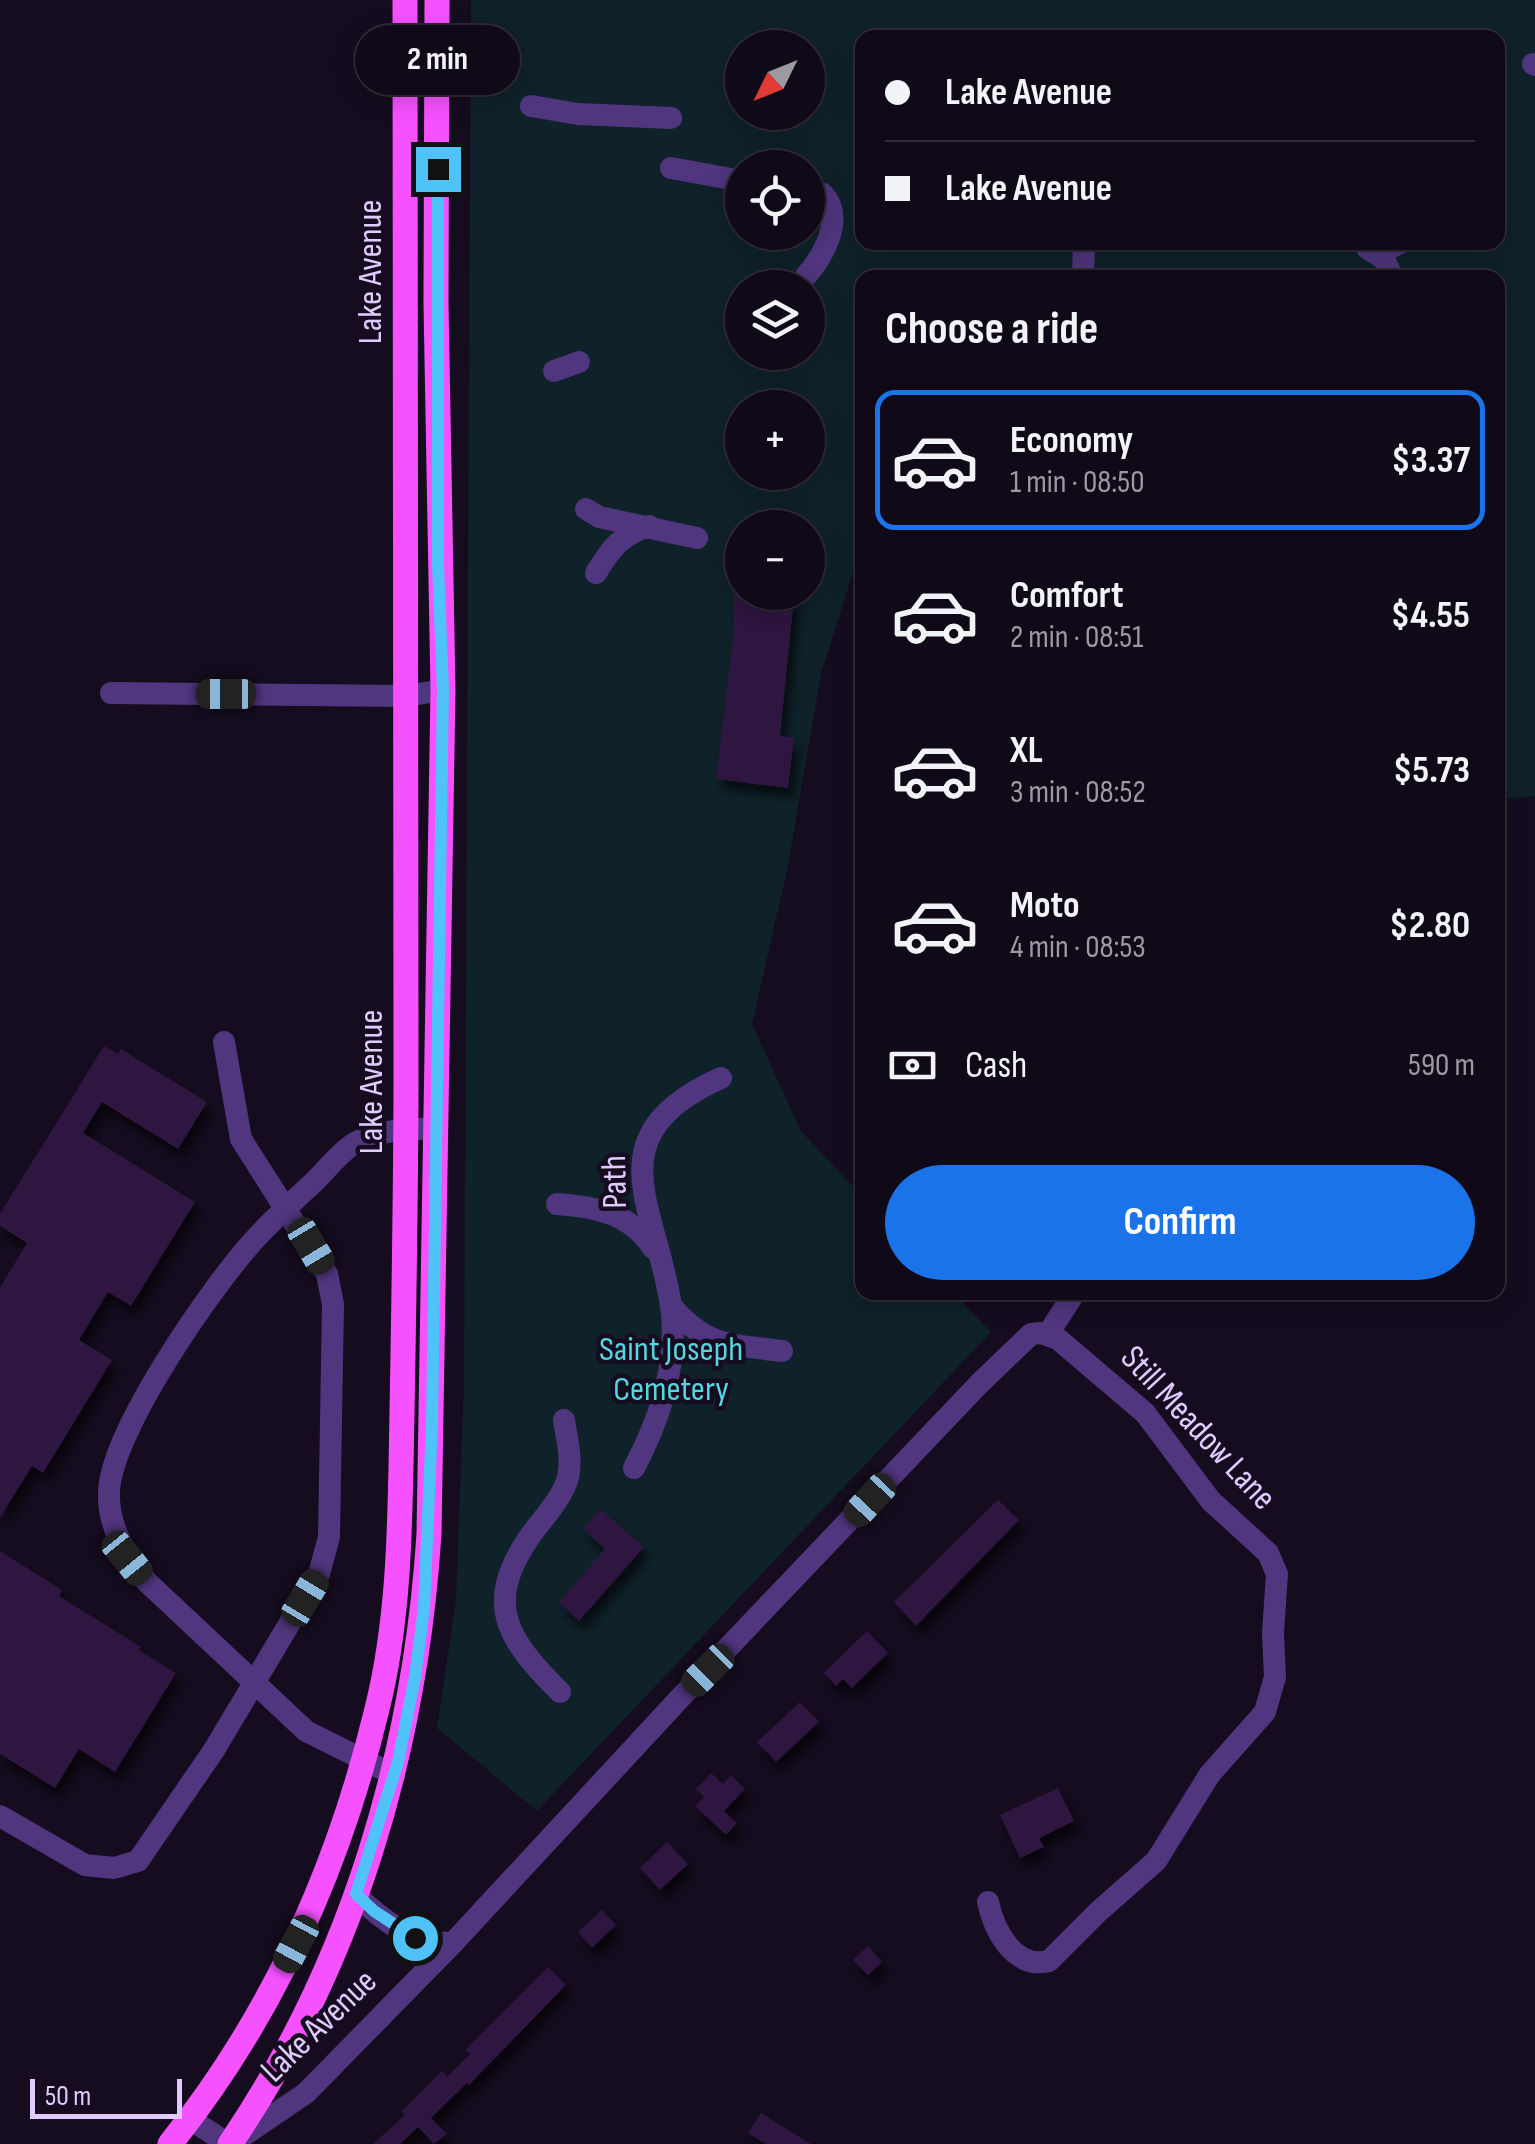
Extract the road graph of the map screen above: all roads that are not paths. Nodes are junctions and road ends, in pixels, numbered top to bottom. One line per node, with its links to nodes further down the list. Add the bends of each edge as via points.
1 (406, 0): 19 (main road, Lake Avenue)
2 (438, 0): 17 (main road, Lake Avenue)
3 (530, 106): 4 (street)
4 (671, 118)
5 (671, 168): 6 (street)
6 (725, 178)
7 (825, 198): 8 (street, via 833,212)
8 (825, 243)
9 (1370, 250): 10 (street)
10 (1389, 270)
11 (579, 362): 12 (street)
12 (554, 372)
13 (586, 510): 14 (street)
14 (649, 526): 15 (street); 16 (street, via 612,545)
15 (696, 538)
16 (596, 573)
17 (443, 690): 19 (street); 22 (main road, Lake Avenue)
18 (111, 693): 19 (street)
19 (406, 696): 23 (main road, Lake Avenue)
20 (224, 1042): 26 (street, via 241,1140)
21 (721, 1078): 25 (street, Path, via 684,1097 656,1122 643,1161)
22 (436, 1128): 23 (street); 38 (main road, Lake Avenue, via 430,1534 415,1677)
23 (406, 1131): 26 (street, via 352,1144); 37 (main road, Lake Avenue, via 395,1588)
24 (557, 1204): 27 (street, Path, via 606,1211)
25 (647, 1204): 27 (street); 28 (street, Path)
26 (285, 1210): 35 (street, via 327,1274 333,1304 329,1537 319,1574); 35 (street, via 214,1288 125,1430 108,1494 127,1558)
27 (629, 1222): 28 (street, Path)
28 (660, 1260): 30 (street, Path)
29 (1070, 1300): 31 (street)
30 (671, 1306): 32 (street, via 697,1334); 34 (street, Path, via 666,1392)
31 (1048, 1334): 41 (street, Still Meadow Lane, via 1145,1413 1211,1501 1268,1553 1277,1574 1275,1677 1265,1712 1216,1766 1156,1861 1050,1960 1031,1962 1008,1945); 42 (street, via 1031,1334 979,1384)
32 (782, 1351)
33 (564, 1420): 36 (street, via 568,1479 507,1577 503,1609 516,1644)
34 (634, 1468)
35 (254, 1683): 37 (street, via 306,1731); 39 (street, via 138,1861 85,1866)
36 (560, 1692)
37 (364, 1760): 38 (street); 43 (main road, Lake Avenue, via 296,1944)
38 (394, 1775): 40 (main road, Lake Avenue)
39 (0, 1816)
40 (356, 1894): 42 (street, Lake Avenue, via 415,1938); 45 (main road, Lake Avenue, via 293,2039)
41 (988, 1902)
42 (453, 1944): 45 (street, Lake Avenue, via 306,2093)
43 (190, 2119): 44 (main road, Lake Avenue); 45 (street)
44 (170, 2144)
45 (230, 2144)

